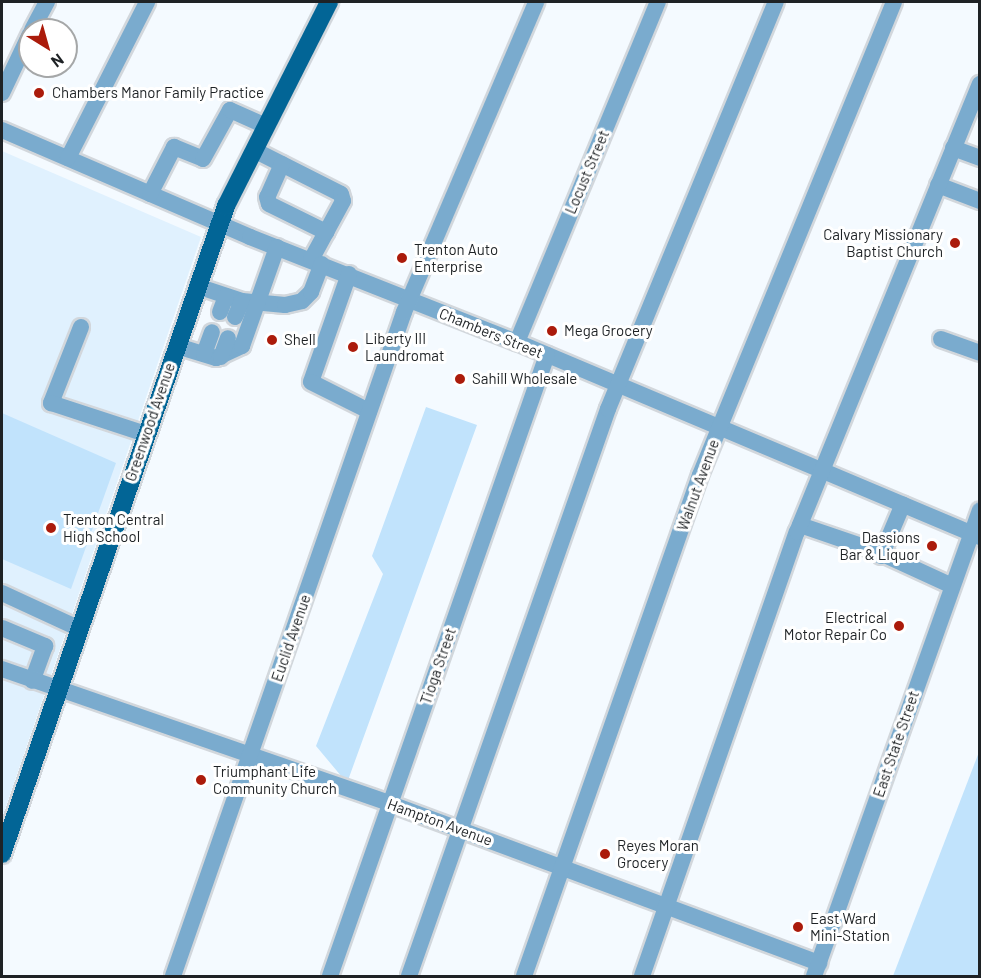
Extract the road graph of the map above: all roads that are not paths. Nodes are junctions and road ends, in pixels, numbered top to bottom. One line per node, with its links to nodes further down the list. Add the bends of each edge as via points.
1 (47, 2): 8 (street)
2 (147, 2): 16 (street)
3 (329, 2): 12 (main road, Greenwood Avenue)
4 (536, 2): 28 (street, Euclid Avenue)
5 (658, 2): 33 (street, Locust Street)
6 (776, 2): 38 (street)
7 (894, 2): 40 (street, Walnut Avenue)
8 (38, 18)
9 (18, 59): 11 (street)
10 (980, 84): 14 (street)
11 (2, 93)
12 (266, 126): 15 (main road, Greenwood Avenue); 20 (street, via 230,110 203,159 174,147)
13 (2, 130): 16 (street, Chambers Street)
14 (953, 148): 17 (street); 19 (street)
15 (254, 150): 18 (street); 22 (main road, Greenwood Avenue)
16 (68, 158): 20 (street, Chambers Street)
17 (980, 158)
18 (282, 164): 23 (street, via 267,197 269,204); 23 (street, via 341,194 343,201)
19 (938, 185): 21 (street); 42 (street)
20 (150, 194): 22 (street, Chambers Street)
21 (980, 201)
22 (220, 224): 24 (street, Chambers Street); 27 (main road, Greenwood Avenue)
23 (326, 232): 25 (street)
24 (277, 247): 25 (street, Chambers Street); 29 (street)
25 (317, 262): 26 (street, Chambers Street); 29 (street, via 311,292 302,301)
26 (349, 274): 28 (street, Chambers Street); 39 (street, via 311,382)
27 (197, 286): 29 (street); 34 (main road, Greenwood Avenue)
28 (409, 299): 33 (street, Chambers Street); 39 (street, Euclid Avenue)
29 (236, 306): 36 (street, via 242,346)
30 (81, 327): 41 (street, via 51,403)
31 (220, 335): 36 (street)
32 (941, 339): 35 (street)
33 (517, 342): 37 (street, Chambers Street)
34 (177, 345): 36 (street); 41 (main road, Greenwood Avenue)
35 (980, 353)
36 (212, 355)
37 (547, 355): 38 (street, Chambers Street); 56 (street, Tioga Street)
38 (618, 385): 40 (street, Chambers Street); 57 (street)
39 (369, 411): 55 (street, Euclid Avenue)
40 (719, 426): 42 (street, Chambers Street); 59 (street, Walnut Avenue)
41 (146, 434): 51 (main road, Greenwood Avenue)
42 (822, 470): 43 (street, Chambers Street); 45 (street)
43 (903, 504): 46 (street, Chambers Street); 47 (street)
44 (980, 511): 46 (street, East State Street)
45 (800, 525): 47 (street); 60 (street)
46 (975, 535): 48 (street, East State Street)
47 (881, 556): 48 (street)
48 (952, 586): 61 (street, East State Street)
49 (2, 593): 51 (street)
50 (2, 628): 53 (street, via 45,646)
51 (80, 629): 54 (main road, Greenwood Avenue)
52 (2, 669): 53 (street, Hampton Avenue)
53 (32, 681): 54 (street, Hampton Avenue)
54 (58, 690): 55 (street, Hampton Avenue); 58 (main road, Greenwood Avenue)
55 (252, 755): 56 (street, Hampton Avenue); 62 (street, Euclid Avenue)
56 (391, 804): 57 (street, Hampton Avenue); 63 (street, Tioga Street)
57 (462, 830): 59 (street, Hampton Avenue); 64 (street)
58 (2, 854)
59 (562, 866): 60 (street, Hampton Avenue); 65 (street, Walnut Avenue)
60 (668, 904): 61 (street, Hampton Avenue); 66 (street)
61 (816, 970)
62 (173, 976)
63 (330, 976)
64 (409, 976)
65 (524, 976)
66 (642, 976)

